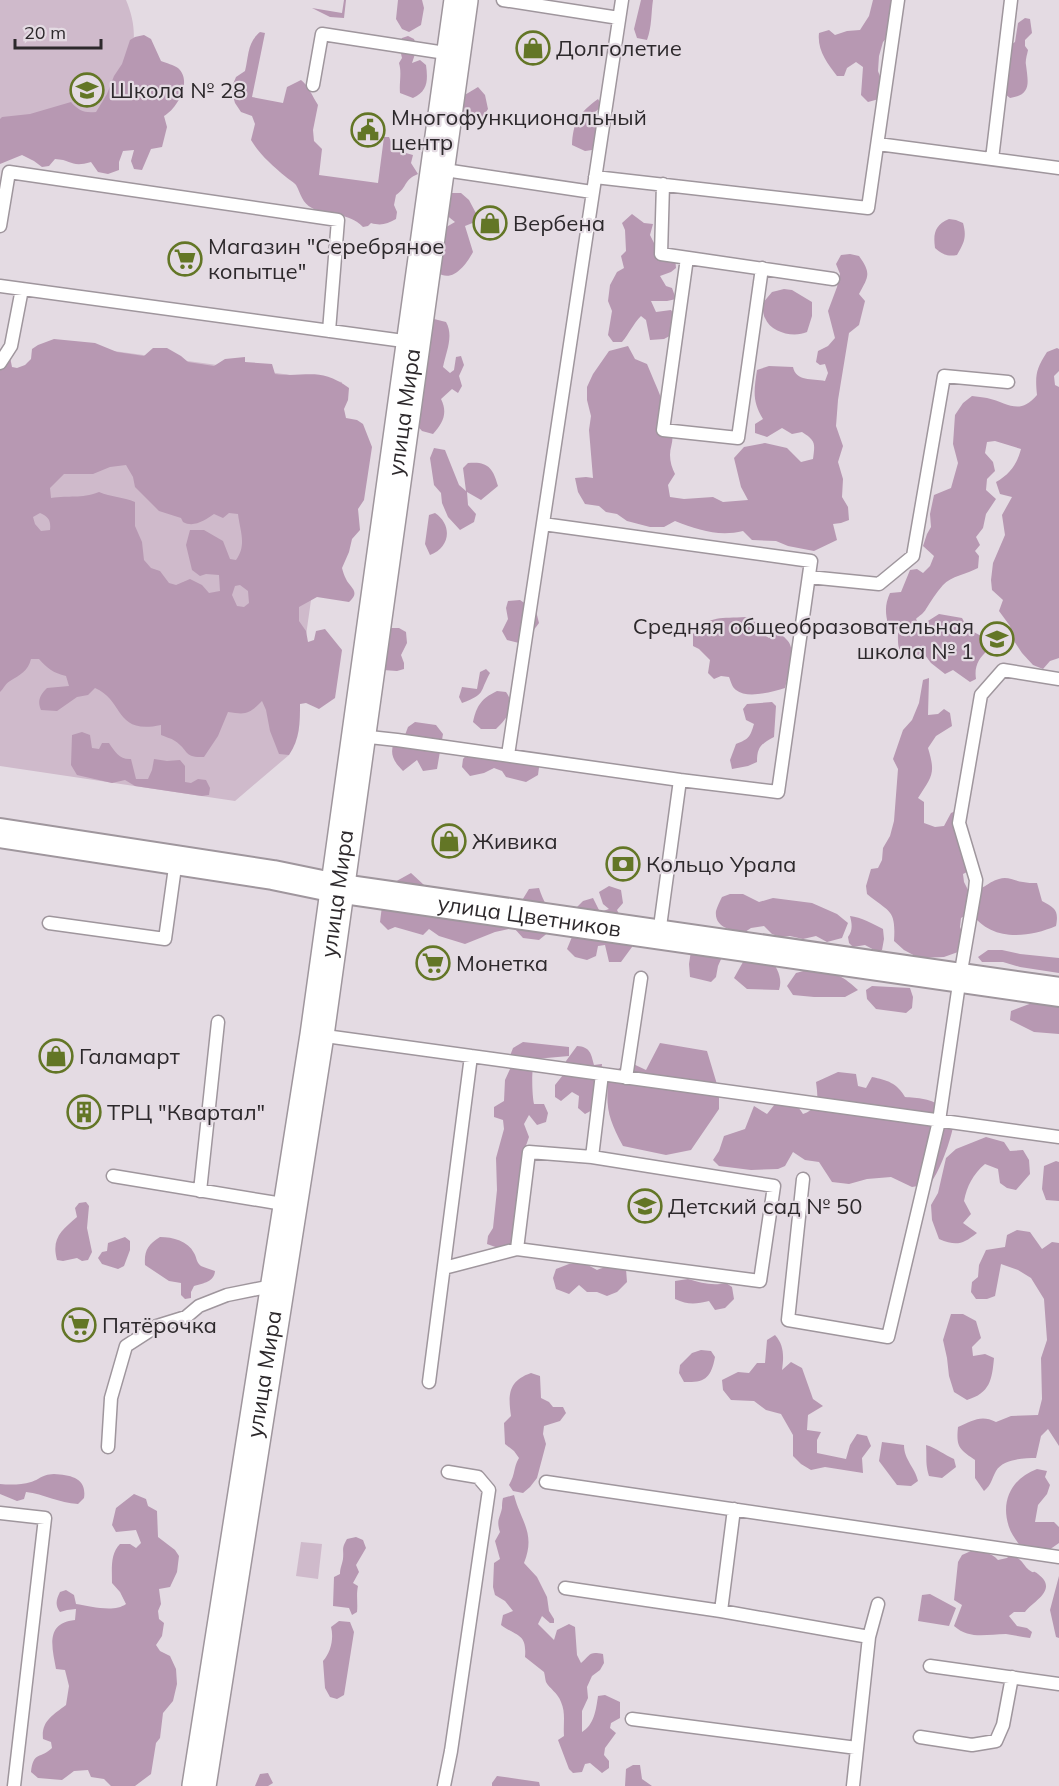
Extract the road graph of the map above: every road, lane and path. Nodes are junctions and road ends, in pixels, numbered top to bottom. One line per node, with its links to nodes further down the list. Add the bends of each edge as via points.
1 (461, 0): 7 (main road, улица Мира)
2 (503, 0): 6 (lane)
3 (622, 0): 6 (lane)
4 (898, 0): 9 (lane)
5 (1011, 0): 10 (lane)
6 (619, 18): 13 (lane)
7 (453, 54): 8 (lane, via 322,34); 12 (main road, улица Мира)
8 (313, 85)
9 (878, 144): 10 (lane); 14 (lane, via 868,208)
10 (992, 159): 11 (lane)
11 (1059, 168)
12 (437, 169): 15 (lane); 23 (main road, улица Мира)
13 (595, 177): 14 (lane); 15 (lane)
14 (663, 184): 17 (lane, via 661,254)
15 (592, 192): 26 (lane)
16 (0, 225): 22 (lane, via 9,172 338,220)
17 (687, 258): 18 (lane); 18 (lane, via 663,430 738,438)
18 (762, 268): 19 (lane)
19 (833, 279)
20 (0, 286): 21 (lane)
21 (22, 289): 22 (lane); 24 (lane, via 11,346)
22 (329, 331): 23 (lane)
23 (412, 342): 29 (main road, улица Мира)
24 (0, 363)
25 (1008, 382): 27 (lane, via 944,376 913,556 879,584)
26 (543, 524): 27 (lane, via 811,561); 30 (lane)
27 (809, 577): 31 (lane, via 778,792)
28 (1059, 679): 37 (lane, via 1003,670 981,695 960,823 976,880)
29 (358, 736): 30 (lane); 34 (main road, улица Мира)
30 (508, 756): 31 (lane)
31 (680, 780): 36 (lane)
32 (0, 833): 33 (street, улица Цветников)
33 (176, 860): 34 (street, улица Цветников); 35 (lane, via 165,939)
34 (336, 888): 36 (street, улица Цветников); 41 (main road, улица Мира)
35 (49, 923)
36 (659, 934): 37 (street, улица Цветников)
37 (960, 977): 39 (street, улица Цветников); 45 (lane)
38 (641, 978): 44 (lane)
39 (1059, 992)
40 (218, 1022): 50 (lane)
41 (317, 1035): 42 (lane); 51 (main road, улица Мира)
42 (471, 1056): 43 (lane); 53 (lane)
43 (602, 1074): 44 (lane); 47 (lane)
44 (626, 1078): 45 (lane)
45 (939, 1121): 46 (lane); 49 (lane, via 888,1336 788,1320)
46 (1059, 1137)
47 (592, 1157): 52 (lane, via 529,1152); 52 (lane, via 774,1186 760,1281)
48 (113, 1176): 50 (lane)
49 (803, 1179)
50 (200, 1191): 51 (lane)
51 (290, 1206): 54 (main road, улица Мира)
52 (517, 1249): 53 (lane)
53 (444, 1268): 55 (lane)
54 (278, 1285): 56 (lane, via 227,1295 199,1306 186,1317 157,1326 126,1346 111,1398); 73 (main road, улица Мира)
55 (429, 1382)
56 (108, 1447)
57 (448, 1472): 74 (lane, via 478,1477 489,1490)
58 (546, 1482): 59 (lane)
59 (734, 1509): 61 (lane); 64 (lane)
60 (0, 1513): 72 (lane, via 45,1518)
61 (1059, 1557)
62 (565, 1588): 64 (lane)
63 (878, 1604): 65 (lane)
64 (721, 1611): 65 (lane)
65 (868, 1637): 71 (lane)
66 (930, 1666): 67 (lane)
67 (1012, 1677): 68 (lane); 70 (lane, via 996,1741 972,1745)
68 (1059, 1684)
69 (632, 1719): 71 (lane)
70 (920, 1737)
71 (857, 1748): 75 (lane)
72 (14, 1786)
73 (199, 1786)
74 (444, 1786)
75 (853, 1786)

